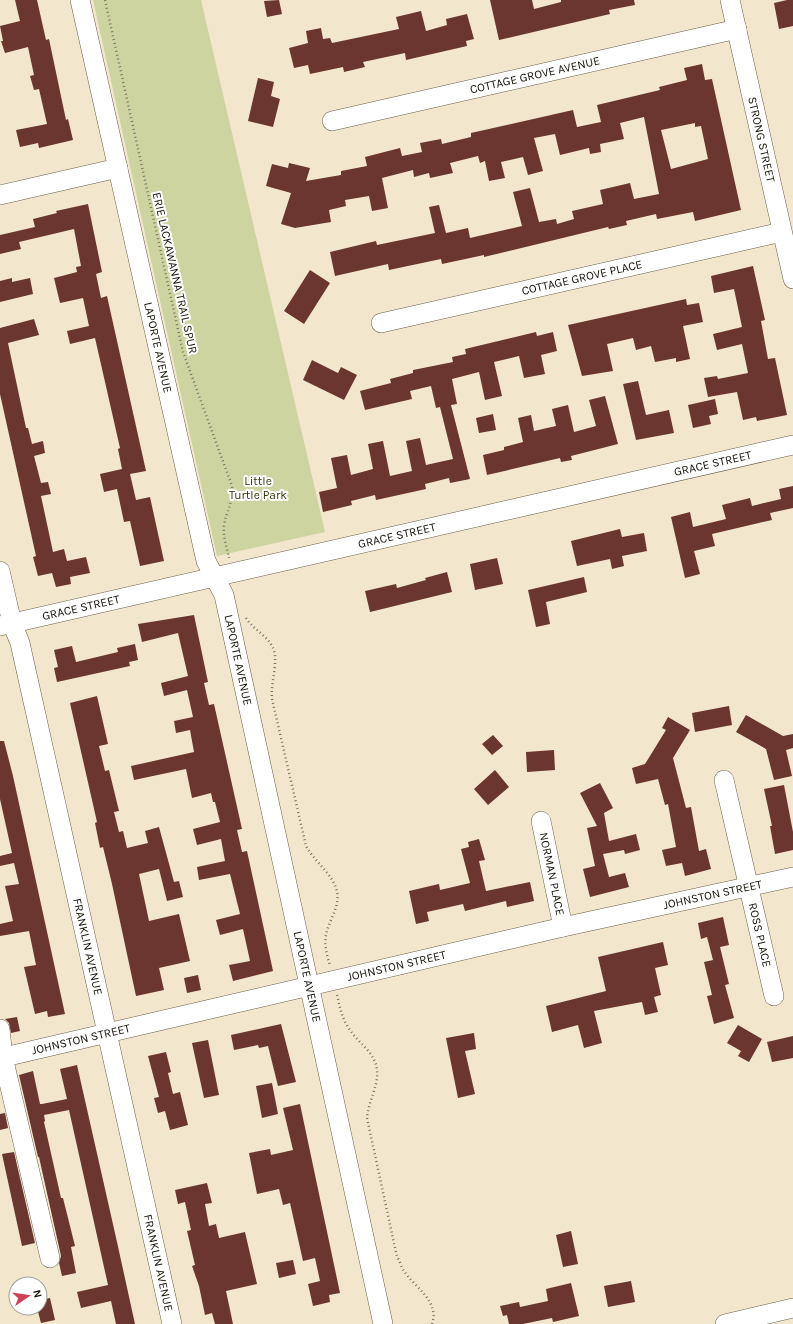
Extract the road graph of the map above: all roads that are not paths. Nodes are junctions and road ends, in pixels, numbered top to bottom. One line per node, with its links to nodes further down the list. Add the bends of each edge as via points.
1 (80, 0): 5 (street, LAPORTE AVENUE)
2 (730, 0): 3 (street, STRONG STREET)
3 (737, 30): 4 (street, COTTAGE GROVE AVENUE); 7 (street, STRONG STREET)
4 (332, 121)
5 (118, 168): 6 (street); 12 (street, LAPORTE AVENUE, via 206,560)
6 (0, 195)
7 (782, 232): 8 (street, STRONG STREET); 9 (street, COTTAGE GROVE PLACE)
8 (793, 279)
9 (381, 323)
10 (793, 445): 12 (street, GRACE STREET)
11 (0, 571): 13 (street, FRANKLIN AVENUE)
12 (214, 577): 13 (street, GRACE STREET); 19 (street, LAPORTE AVENUE, via 224,595)
13 (6, 624): 22 (street, FRANKLIN AVENUE, via 20,642)
14 (724, 780): 17 (street, ROSS PLACE)
15 (540, 821): 18 (street, NORMAN PLACE)
16 (793, 876): 17 (street, JOHNSTON STREET)
17 (749, 886): 18 (street, JOHNSTON STREET); 20 (street, ROSS PLACE)
18 (563, 927): 19 (street, JOHNSTON STREET)
19 (310, 987): 22 (street, JOHNSTON STREET); 27 (street, LAPORTE AVENUE)
20 (774, 996)
21 (0, 1029): 23 (street)
22 (106, 1033): 23 (street, JOHNSTON STREET); 26 (street, FRANKLIN AVENUE)
23 (1, 1058): 24 (street)
24 (50, 1258)
25 (793, 1308): 28 (street)
26 (172, 1324)
27 (383, 1324)
28 (725, 1324)

